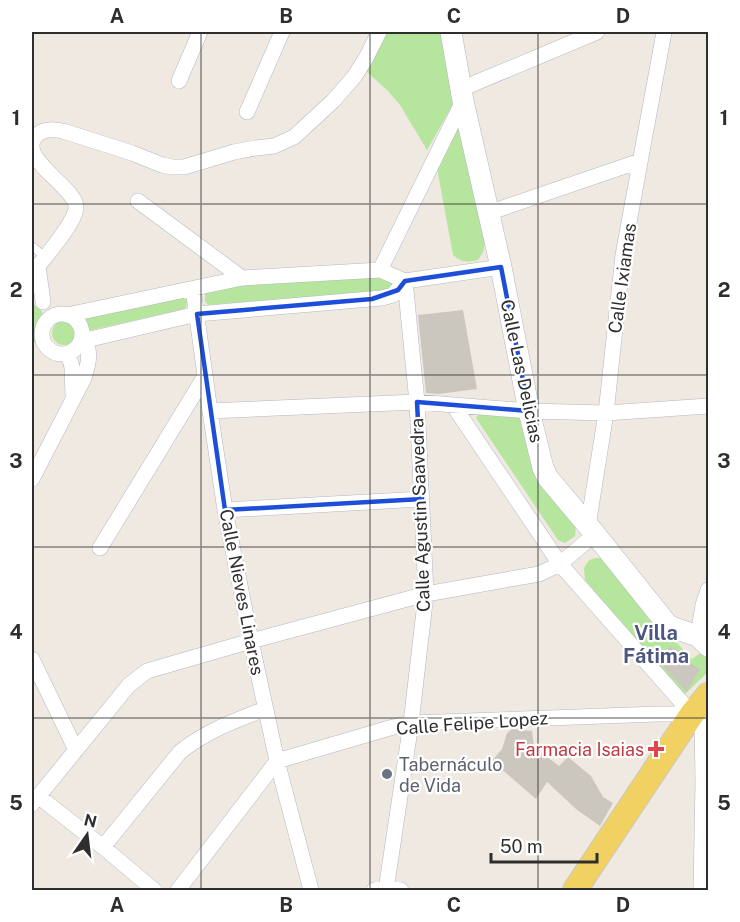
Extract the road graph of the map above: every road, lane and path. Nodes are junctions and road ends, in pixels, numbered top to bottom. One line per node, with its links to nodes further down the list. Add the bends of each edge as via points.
1 (200, 32): 8 (street)
2 (282, 32): 10 (street)
3 (379, 32): 15 (street, via 354,77 333,101 294,137 274,147 173,167 63,131 44,131 33,141 37,159 70,193 76,210)
4 (451, 32): 9 (street, Calle Las Delicias)
5 (597, 32): 7 (street)
6 (663, 32): 11 (street, Calle Ixiamas)
7 (565, 38): 9 (street)
8 (179, 81)
9 (462, 95): 13 (street, Calle Las Delicias); 17 (street)
10 (247, 112)
11 (640, 161): 13 (street); 33 (street, Calle Ixiamas, via 624,255)
12 (138, 201): 18 (street)
13 (488, 213): 16 (street, Calle Las Delicias)
14 (32, 246): 15 (lane)
15 (38, 266): 21 (street)
16 (501, 267): 19 (street); 32 (street, Calle Las Delicias)
17 (380, 270): 18 (street); 19 (street)
18 (242, 278): 20 (street)
19 (405, 281): 22 (street, via 393,295 372,299); 28 (street, Calle Agustin Saavedra)
20 (193, 289): 22 (street, Calle Nieves Linares); 23 (street)
21 (37, 300): 23 (street)
22 (197, 314): 24 (street); 26 (street, Calle Nieves Linares)
23 (64, 315): 24 (street, via 77,321); 24 (street, via 46,322 44,341 47,347)
24 (74, 344): 25 (street); 27 (street); 27 (street, via 89,362)
25 (32, 350)
26 (205, 376): 31 (street, Calle Nieves Linares); 38 (street)
27 (72, 398): 34 (street)
28 (417, 402): 29 (street); 31 (street); 35 (street, Calle Agustin Saavedra)
29 (453, 405): 32 (street); 39 (street)
30 (708, 406): 33 (street)
31 (210, 411): 36 (street, Calle Nieves Linares)
32 (529, 411): 33 (street); 37 (street, Calle Las Delicias, via 548,478)
33 (606, 413): 37 (street, Calle Ixiamas)
34 (32, 479)
35 (422, 499): 36 (street); 41 (street, Calle Agustin Saavedra)
36 (225, 510): 42 (street, Calle Nieves Linares)
37 (591, 530): 39 (street); 43 (street, Calle Las Delicias, via 667,624)
38 (100, 548)
39 (560, 564): 41 (street, via 539,574); 47 (street)
40 (708, 590): 43 (street, via 703,605)
41 (426, 594): 42 (street); 48 (street, Calle Agustin Saavedra)
42 (251, 641): 46 (street, Calle Nieves Linares); 49 (street, via 147,671 129,685)
43 (703, 641)
44 (32, 658): 49 (street)
45 (708, 695): 47 (main road)
46 (265, 709): 50 (street, Calle Nieves Linares); 52 (street, via 194,740)
47 (701, 717): 48 (street, Calle Felipe Lopez, via 658,714); 57 (main road); 58 (main road); 59 (street)
48 (411, 723): 50 (street, Calle Felipe Lopez); 53 (street, Calle Agustin Saavedra)
49 (76, 750): 51 (street)
50 (277, 761): 55 (street); 56 (street, Calle Nieves Linares)
51 (35, 800): 52 (street)
52 (103, 846): 54 (street)
53 (387, 890)
54 (154, 891)
55 (178, 891)
56 (311, 891)
57 (575, 891)
58 (594, 891)
59 (701, 891)

